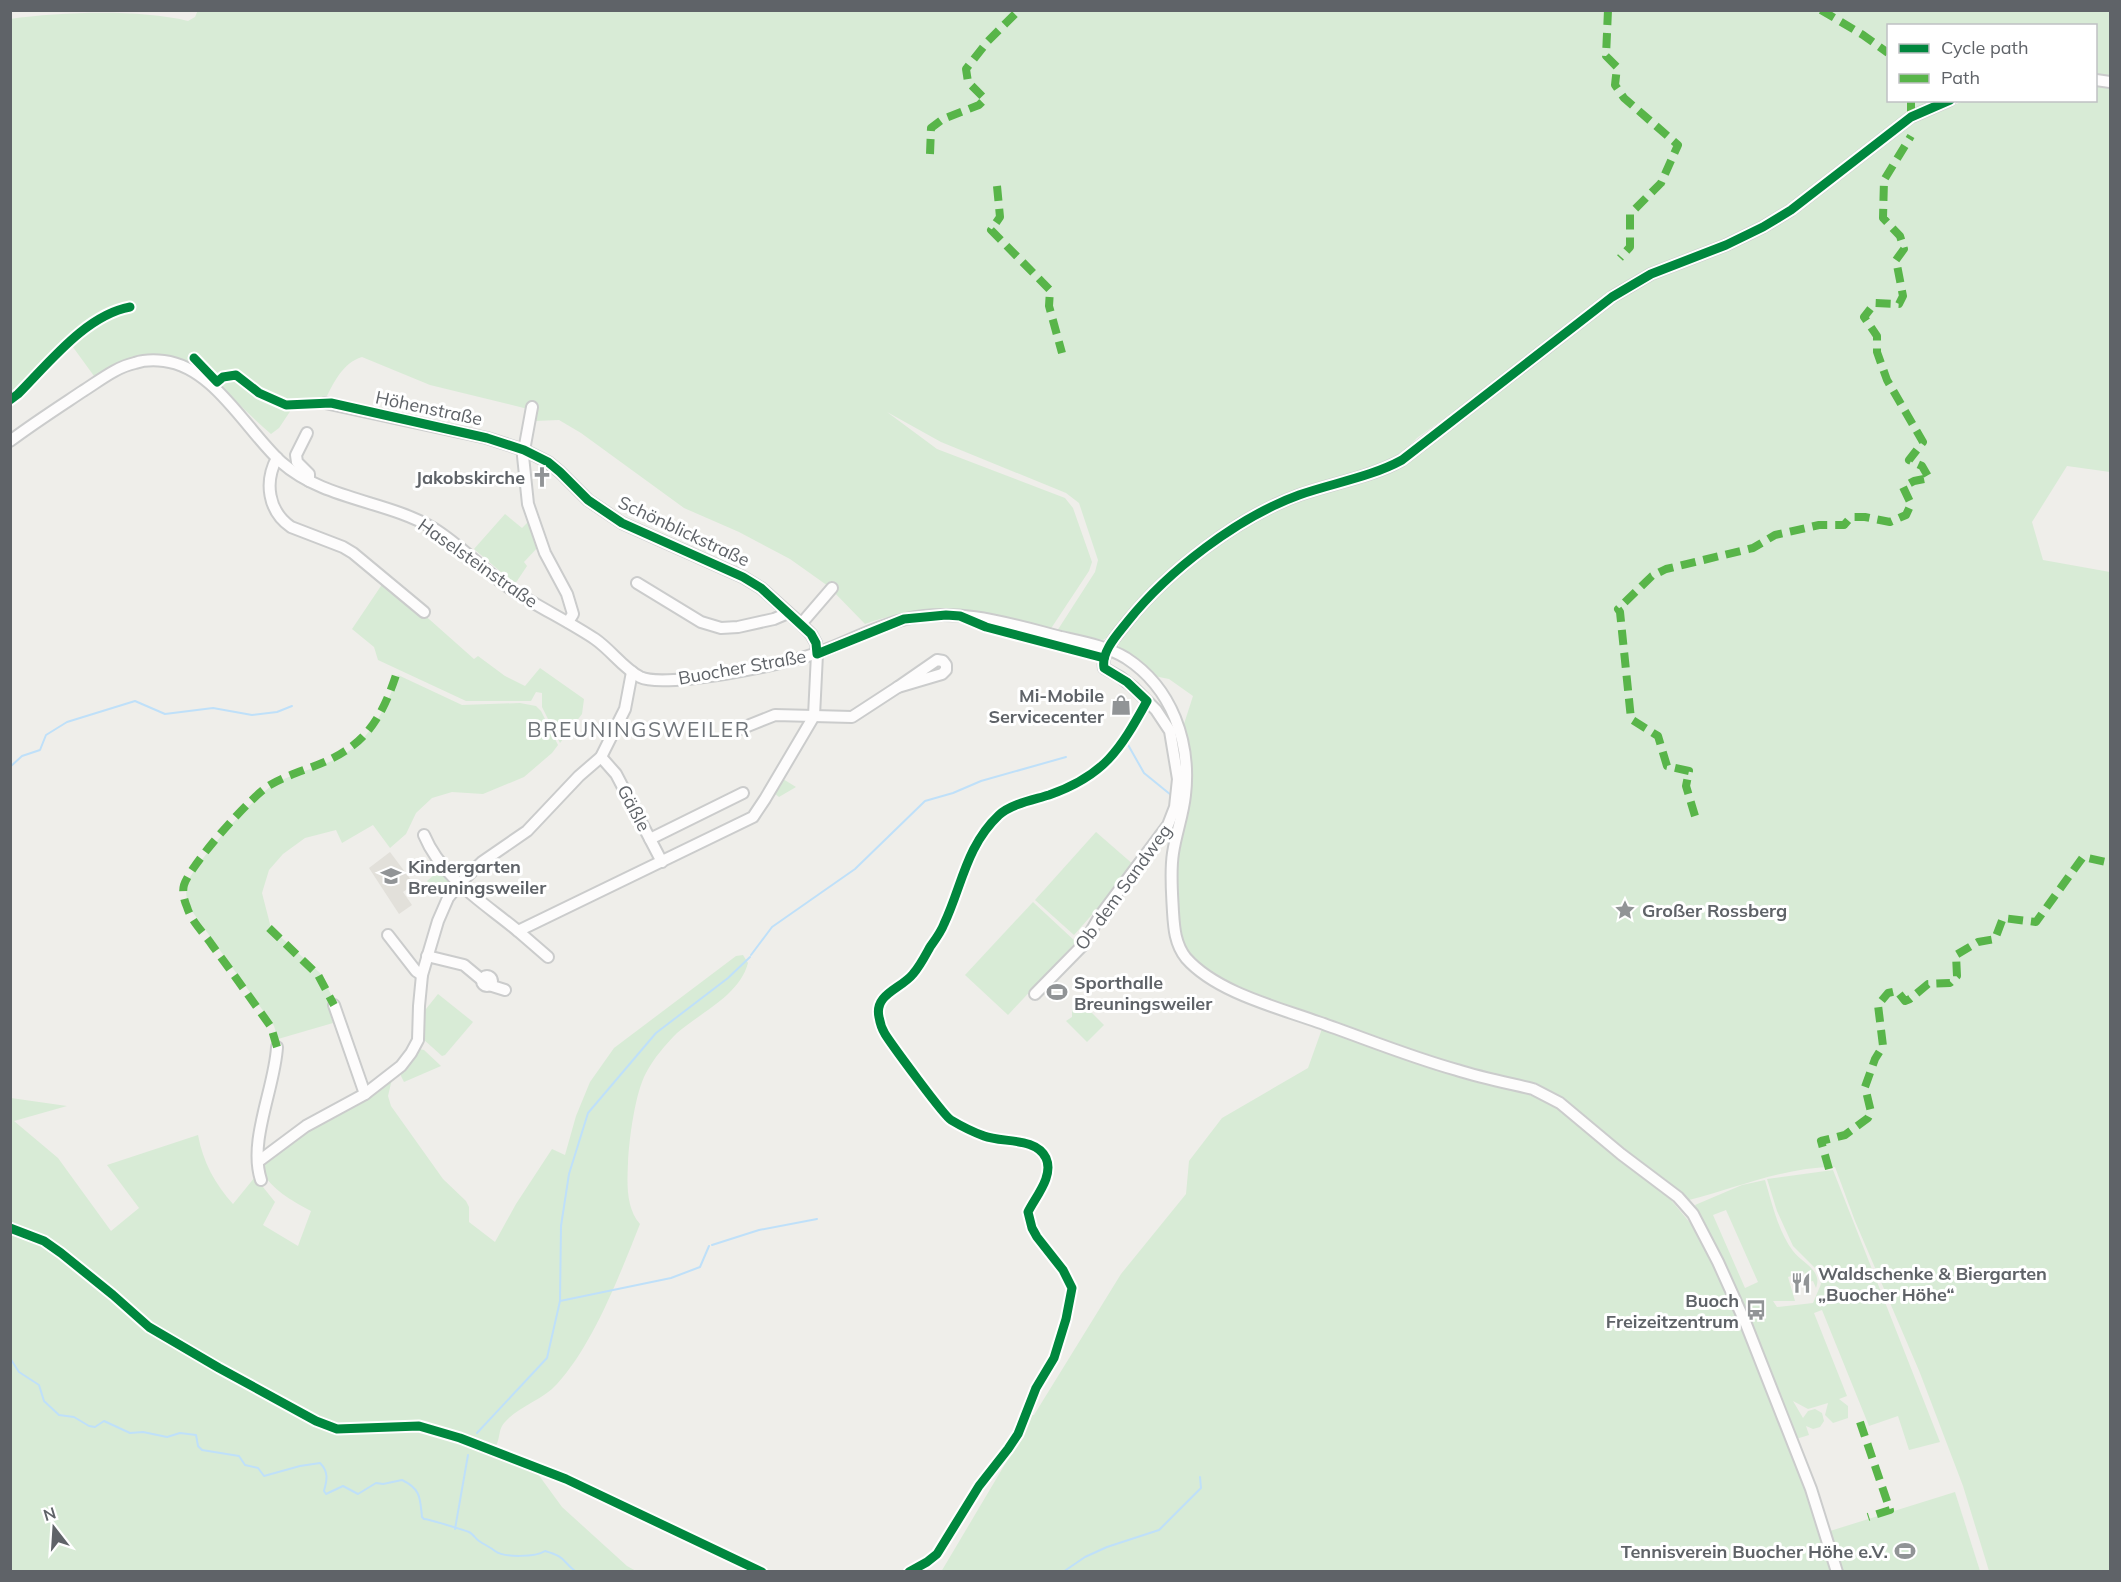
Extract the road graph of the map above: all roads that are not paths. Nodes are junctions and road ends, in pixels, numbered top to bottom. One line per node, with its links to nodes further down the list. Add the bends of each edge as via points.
1 (1945, 102): 15 (street, via 1911,117 1791,210 1762,227 1651,274 1612,297 1402,460 1388,468 1297,496 1239,527 1157,588)
2 (325, 403): 6 (street, Höhenstraße, via 487,438)
3 (532, 407): 6 (street)
4 (307, 433): 8 (street, via 296,455 297,462 309,474)
5 (10, 441): 7 (street, Haselsteinstraße, via 120,369 136,362 166,361 182,365 212,385)
6 (524, 450): 12 (street, Schönblickstraße, via 560,472 604,512 743,577); 13 (street, via 531,517 567,594 573,614)
7 (277, 458): 8 (street, Haselsteinstraße); 11 (street, via 270,472 269,488 273,507 284,522 353,553)
8 (309, 481): 13 (street, Haselsteinstraße, via 433,528 513,590)
9 (637, 583): 12 (street, via 701,622 721,628)
10 (832, 588): 14 (street)
11 (424, 612)
12 (788, 613): 14 (street, Schönblickstraße)
13 (568, 622): 17 (street, Haselsteinstraße, via 607,647)
14 (801, 624): 16 (street, Schönblickstraße, via 816,643)
15 (1108, 649): 16 (street, Buocher Straße, via 980,617 946,615 898,621); 33 (street, Ob dem Sandweg, via 1104,668 1147,701 1170,731 1178,779 1173,815 1083,945); 39 (street, Buocher Straße, via 1128,660 1154,684 1177,721 1185,756 1185,797 1171,874 1174,926 1182,953 1216,981 1254,999 1437,1064 1543,1093 1683,1201 1702,1230 1744,1318 1811,1489)
16 (817, 654): 17 (street, Buocher Straße, via 682,680 648,680); 19 (street)
17 (632, 672): 21 (street, via 625,709)
18 (898, 687): 19 (street, via 854,716)
19 (814, 716): 20 (street, via 776,715); 25 (street, via 755,815)
20 (740, 729)
21 (601, 757): 24 (street, Gäßle, via 616,774); 26 (street, via 527,831 482,862)
22 (743, 793): 24 (street)
23 (424, 835): 26 (street, via 441,865)
24 (650, 839): 25 (street, Gäßle)
25 (662, 862): 27 (street)
26 (459, 884): 27 (street); 29 (street, via 443,908)
27 (518, 930): 30 (street)
28 (388, 935): 31 (street)
29 (427, 956): 31 (street); 32 (street, via 464,965 486,982)
30 (548, 957)
31 (422, 975): 36 (street, via 418,1040 401,1066)
32 (505, 990)
33 (1035, 994)
34 (334, 1005): 36 (street)
35 (277, 1047): 37 (street, via 260,1128)
36 (365, 1094): 37 (street, via 306,1126)
37 (259, 1161): 38 (street)
38 (261, 1179)
39 (1837, 1572)

